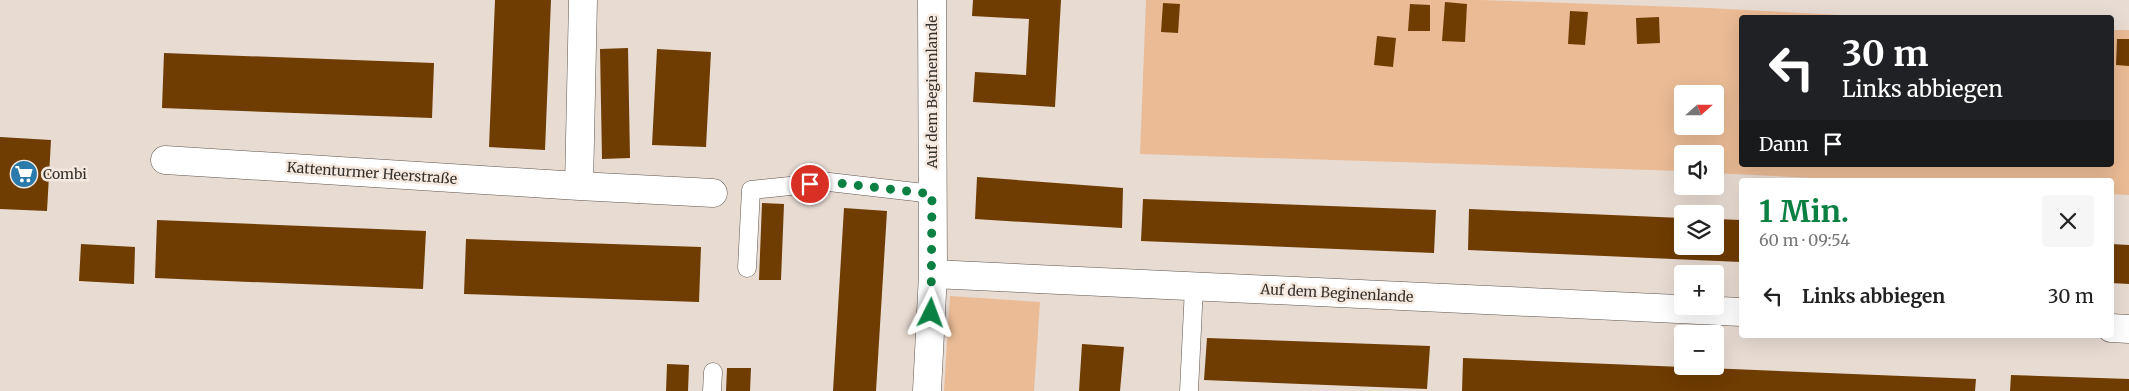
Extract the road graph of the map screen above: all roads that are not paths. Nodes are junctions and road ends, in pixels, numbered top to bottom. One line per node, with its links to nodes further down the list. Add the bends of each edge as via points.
1 (583, 0): 4 (street)
2 (932, 0): 6 (street, Auf dem Beginenlande)
3 (165, 160): 4 (street, Kattenturmer Heerstraße)
4 (579, 186): 5 (street, Kattenturmer Heerstraße)
5 (713, 193)
6 (932, 194): 7 (lane, via 829,182 751,190); 8 (street, Auf dem Beginenlande)
7 (747, 268)
8 (933, 274): 9 (street, Auf dem Beginenlande); 15 (street, Auf dem Beginenlande)
9 (1194, 287): 10 (street, Auf dem Beginenlande); 16 (lane)
10 (1739, 312)
11 (2114, 328): 12 (street)
12 (2129, 329)
13 (713, 372): 14 (lane)
14 (712, 391)
15 (928, 391)
16 (1189, 391)

